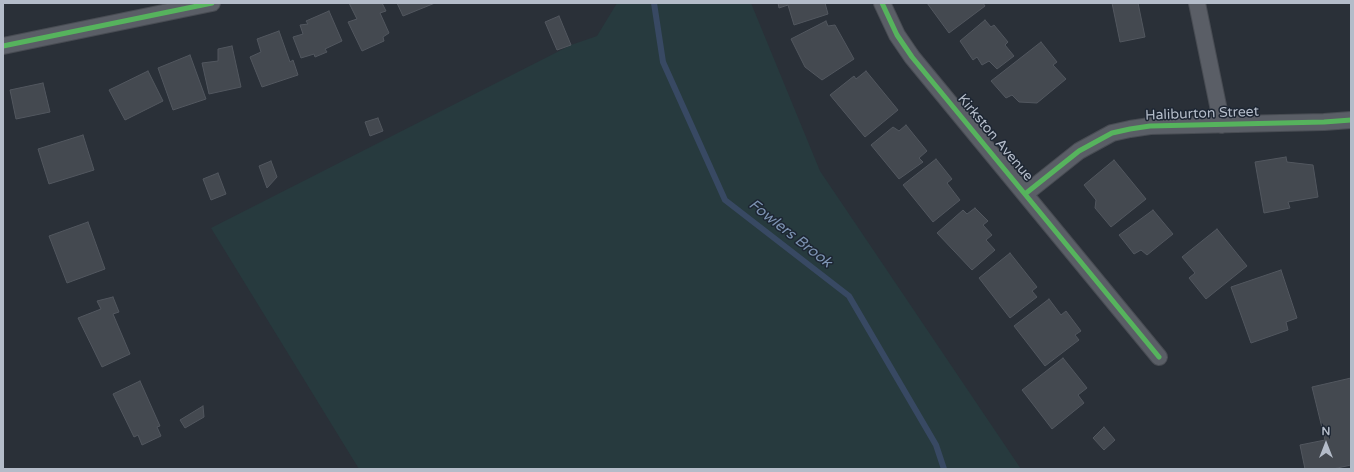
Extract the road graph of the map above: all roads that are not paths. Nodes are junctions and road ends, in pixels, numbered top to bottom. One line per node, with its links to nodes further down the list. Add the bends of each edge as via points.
1 (212, 3): 4 (street)
2 (882, 3): 7 (street, Kirkston Avenue, via 912,57)
3 (1197, 3): 6 (street)
4 (3, 46)
5 (1351, 120): 6 (street, Haliburton Street)
6 (1222, 125): 7 (street, Haliburton Street, via 1150,126 1112,133 1079,151)
7 (1025, 194): 8 (street, Kirkston Avenue)
8 (1159, 357)

